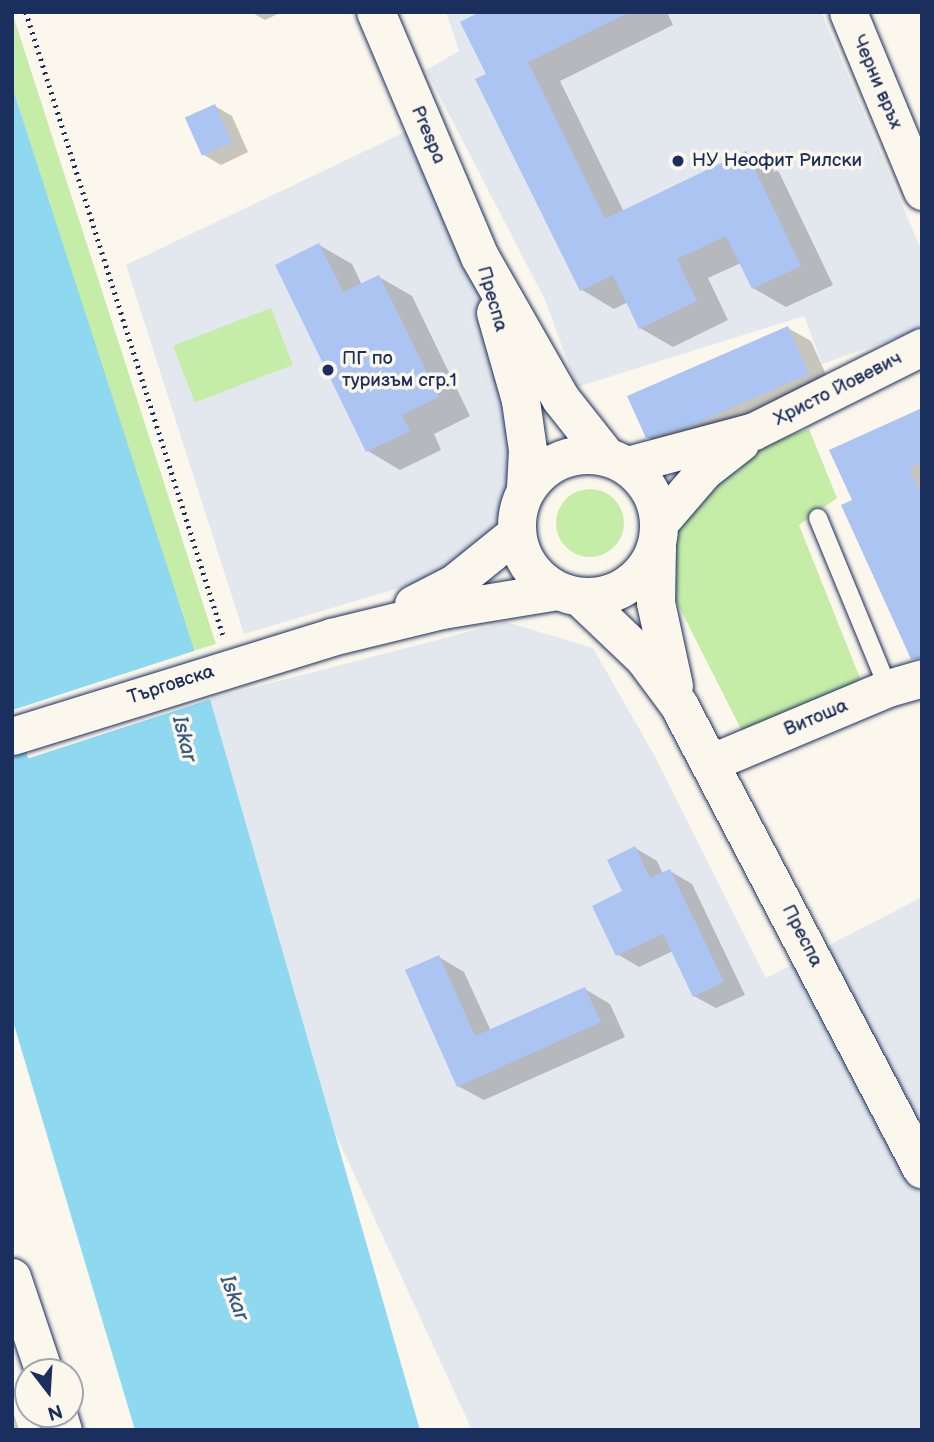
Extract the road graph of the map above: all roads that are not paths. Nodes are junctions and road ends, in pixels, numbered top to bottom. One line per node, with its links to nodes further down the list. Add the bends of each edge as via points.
1 (376, 12): 4 (main road, Prespa)
2 (848, 12): 3 (street, Черни връх)
3 (922, 191)
4 (480, 257): 7 (main road, Преспа, via 561,399); 8 (main road, Преспа, via 520,401 528,450)
5 (922, 347): 6 (street, Христо Йовевич)
6 (754, 431): 7 (street, Христо Йовевич); 11 (street, Христо Йовевич, via 704,471)
7 (616, 461): 8 (main road, via 583,454 560,459); 11 (main road, via 644,481)
8 (526, 489): 10 (main road)
9 (818, 518): 14 (lane)
10 (516, 533): 12 (main road, via 523,557 537,577); 13 (street, Търговска, via 454,583)
11 (659, 534): 12 (main road, via 646,569 628,586 606,596); 15 (main road, Преспа, via 656,603 662,648)
12 (569, 594): 13 (street, Търговска, via 442,610); 15 (main road, Преспа, via 643,658)
13 (331, 637): 16 (street, Търговска)
14 (905, 683): 17 (street, Витоша)
15 (679, 705): 17 (main road, Преспа)
16 (12, 736)
17 (712, 762): 18 (main road, Преспа)
18 (922, 1169)
19 (12, 1277): 20 (street)
20 (39, 1358)

